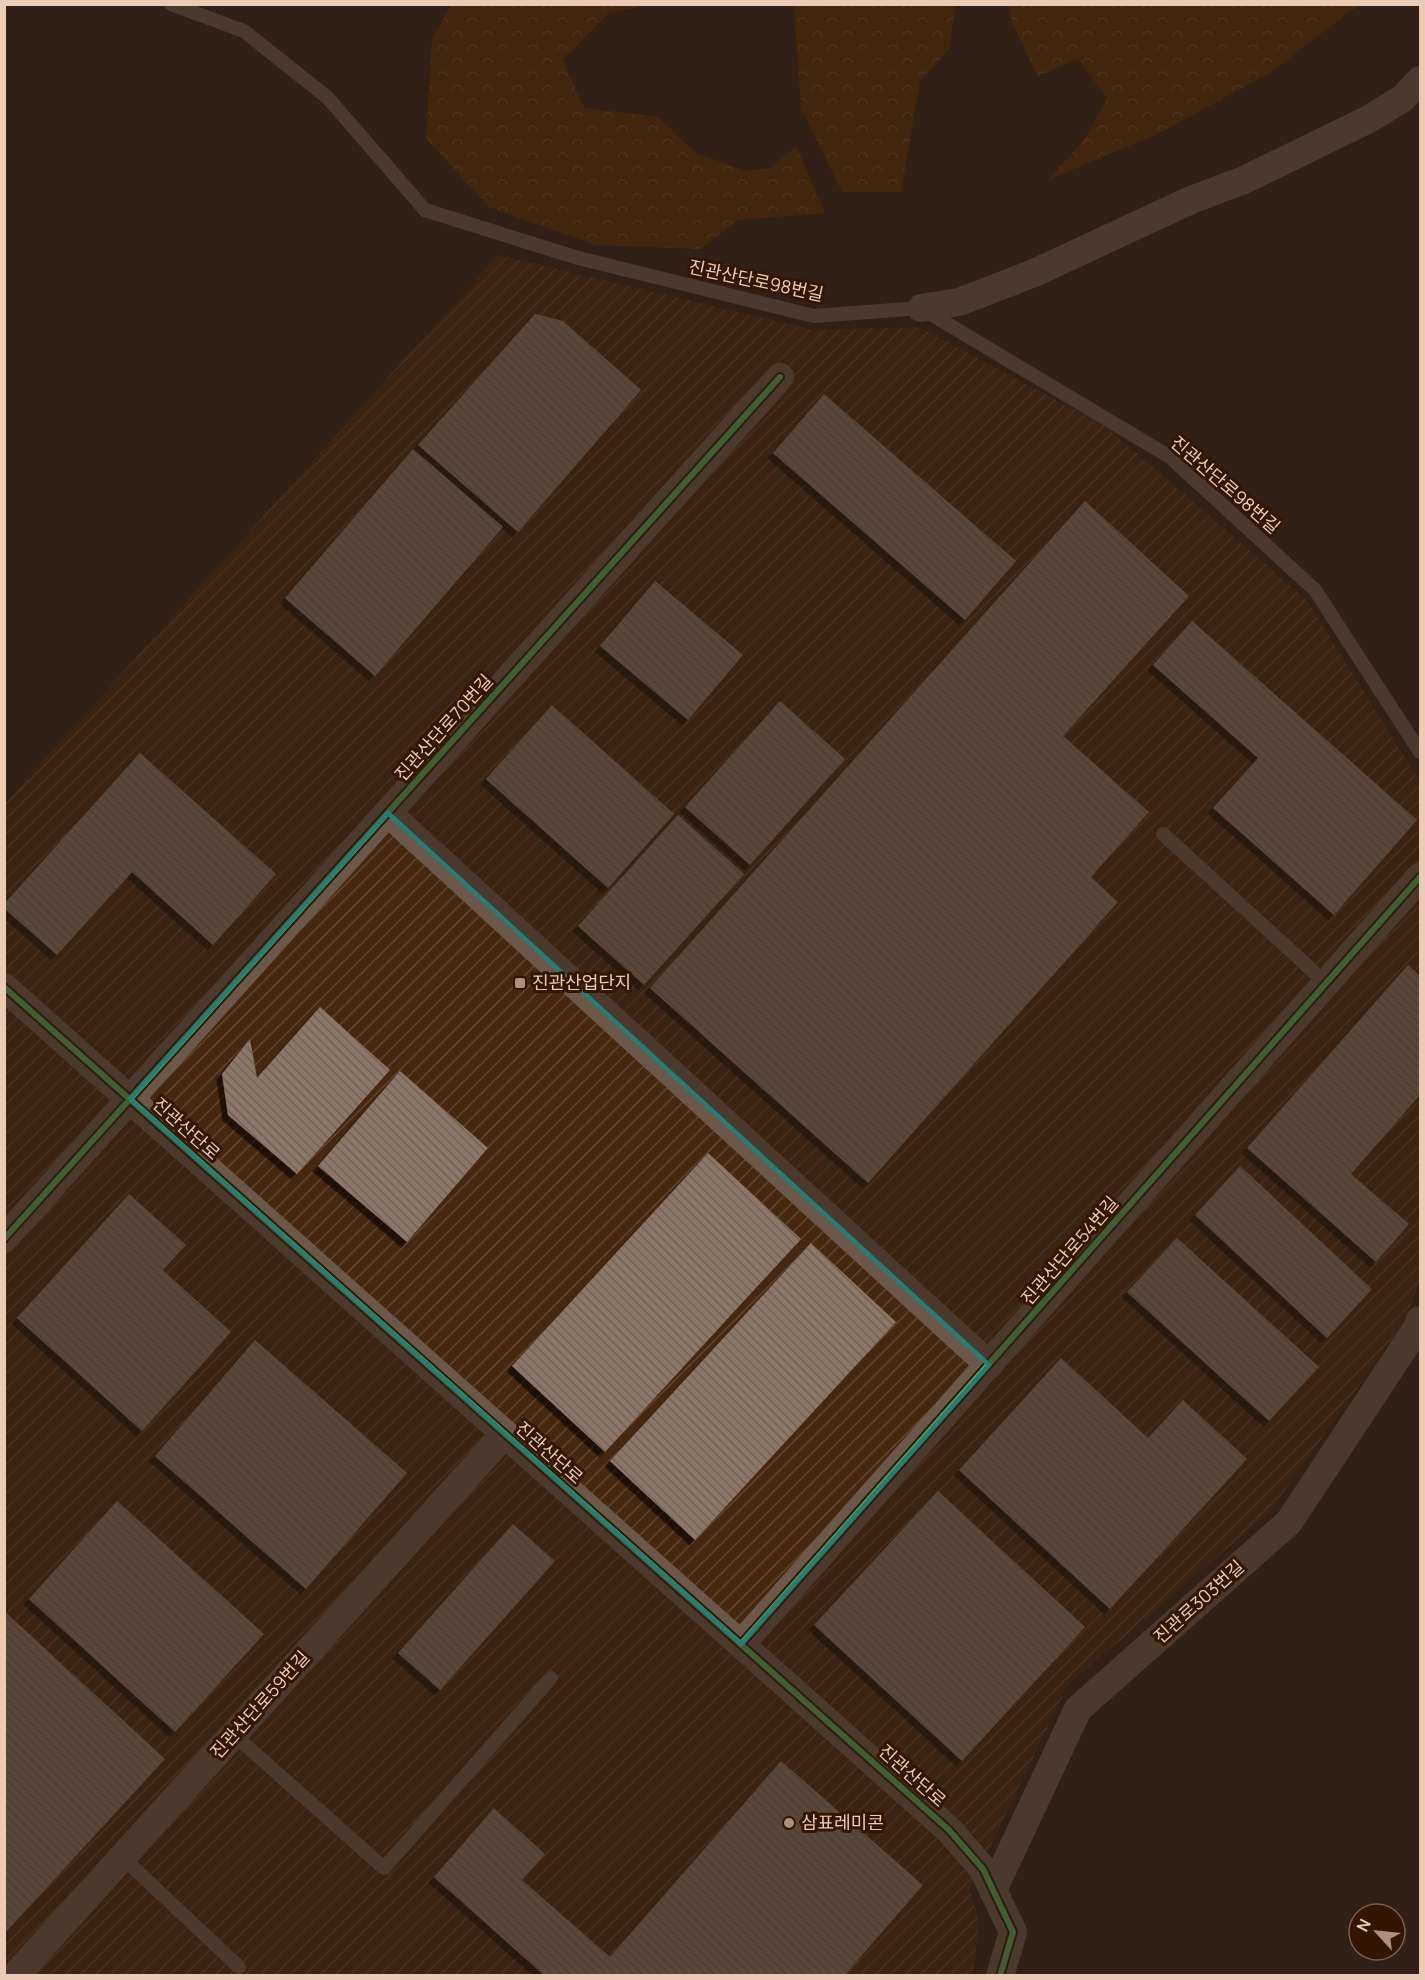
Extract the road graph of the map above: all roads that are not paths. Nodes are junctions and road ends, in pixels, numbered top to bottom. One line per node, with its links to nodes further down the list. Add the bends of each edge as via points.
1 (171, 4): 3 (lane, 진관산단로98번길, via 244,31 328,98 425,210 578,258 814,316)
2 (1420, 80): 3 (street, via 1403,98 1369,119 1244,180 1191,200 1034,273 959,302)
3 (921, 308): 5 (lane, 진관산단로98번길, via 1170,457 1315,590)
4 (780, 377): 6 (street, 진관산단로70번길)
5 (1420, 753)
6 (388, 813): 11 (street, 진관산단로70번길); 14 (street)
7 (1163, 834): 9 (lane)
8 (1420, 877): 9 (street, 진관산단로54번길)
9 (1326, 983): 14 (street, 진관산단로54번길)
10 (4, 987): 11 (street, 진관산단로)
11 (130, 1099): 12 (street); 15 (street, 진관산단로)
12 (4, 1239)
13 (1420, 1320): 20 (street, 진관로303번길, via 1289,1522 1078,1709)
14 (989, 1365): 16 (street, 진관산단로54번길)
15 (505, 1434): 16 (street, 진관산단로); 18 (street, 진관산단로59번길)
16 (741, 1644): 20 (street, 진관산단로, via 949,1830 983,1869)
17 (550, 1678): 18 (lane, via 384,1869)
18 (233, 1734): 19 (street, 진관산단로59번길)
19 (122, 1857): 21 (lane); 22 (street, 진관산단로59번길)
20 (993, 1890): 23 (street, 진관산단로, via 1013,1932)
21 (239, 1967)
22 (15, 1976)
23 (1000, 1976)

